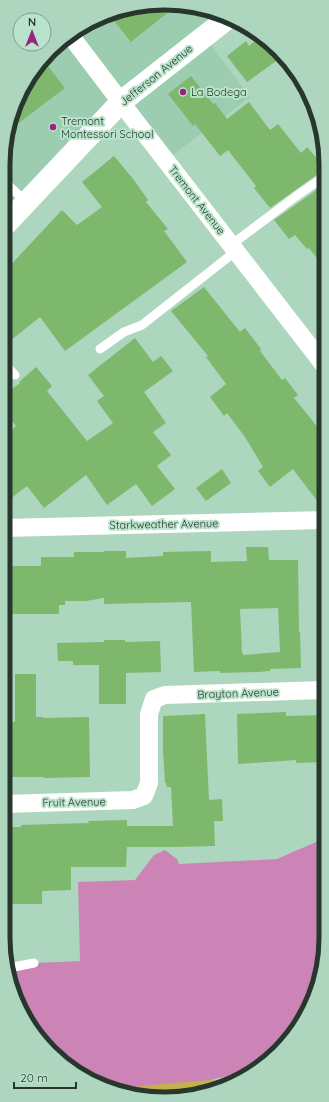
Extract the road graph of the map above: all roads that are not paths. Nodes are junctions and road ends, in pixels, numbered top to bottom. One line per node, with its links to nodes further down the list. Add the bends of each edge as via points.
1 (223, 22): 3 (street, Jefferson Avenue)
2 (74, 40): 3 (street, Tremont Avenue)
3 (121, 102): 6 (street, Jefferson Avenue); 8 (street, Tremont Avenue)
4 (319, 180): 8 (lane)
5 (10, 187): 6 (lane)
6 (26, 202): 7 (street, Jefferson Avenue)
7 (10, 220)
8 (234, 248): 9 (lane, via 142,325 124,332); 10 (street, Tremont Avenue)
9 (100, 349)
10 (319, 358)
11 (10, 370): 12 (lane)
12 (15, 375)
13 (319, 520): 14 (street, Starkweather Avenue)
14 (10, 528)
15 (319, 690): 16 (street, Brayton Avenue, via 165,695 154,699 149,714 149,783)
16 (144, 796): 17 (street, Fruit Avenue, via 133,800)
17 (10, 804)
18 (34, 962): 19 (lane)
19 (13, 967)

